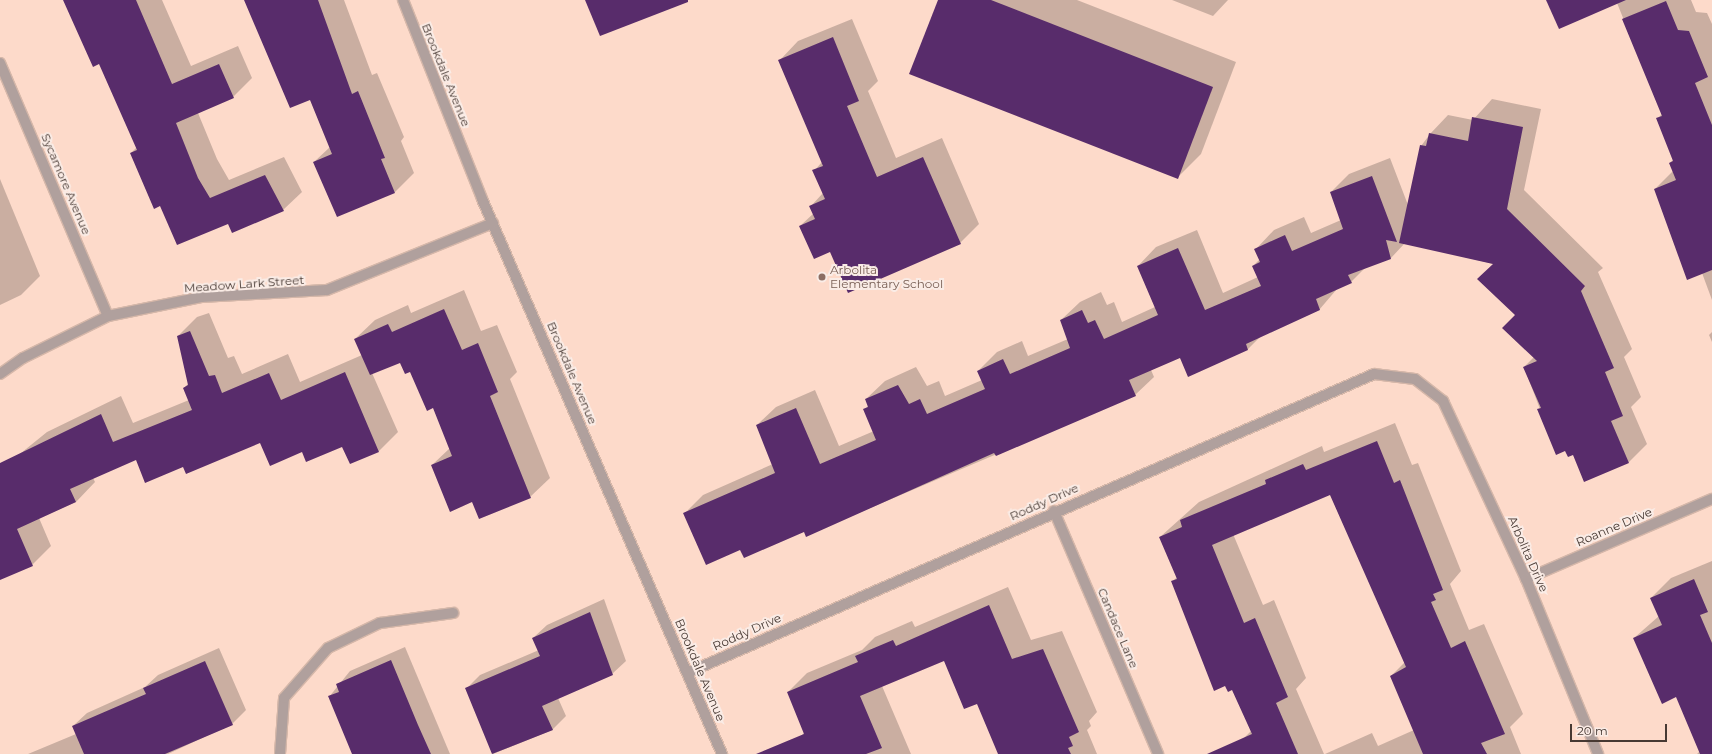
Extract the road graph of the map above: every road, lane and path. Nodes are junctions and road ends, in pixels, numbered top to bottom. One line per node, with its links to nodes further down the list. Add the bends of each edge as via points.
1 (403, 0): 3 (street, Brookdale Avenue)
2 (0, 64): 4 (street, Sycamore Avenue)
3 (493, 223): 4 (street, Meadow Lark Street, via 327,290 201,297); 11 (street, Brookdale Avenue)
4 (108, 316): 5 (street, Meadow Lark Street, via 23,358)
5 (0, 374)
6 (1415, 379): 8 (street, Roddy Drive, via 1374,374); 9 (street, Arbolita Drive, via 1443,401)
7 (1712, 499): 9 (street, Roanne Drive)
8 (1054, 511): 11 (street, Roddy Drive); 14 (street, Candace Lane)
9 (1526, 579): 15 (street, Arbolita Drive)
10 (453, 613): 13 (street, via 380,623 328,648 284,698)
11 (687, 673): 12 (street, Brookdale Avenue)
12 (719, 753)
13 (280, 754)
14 (1158, 754)
15 (1598, 754)

